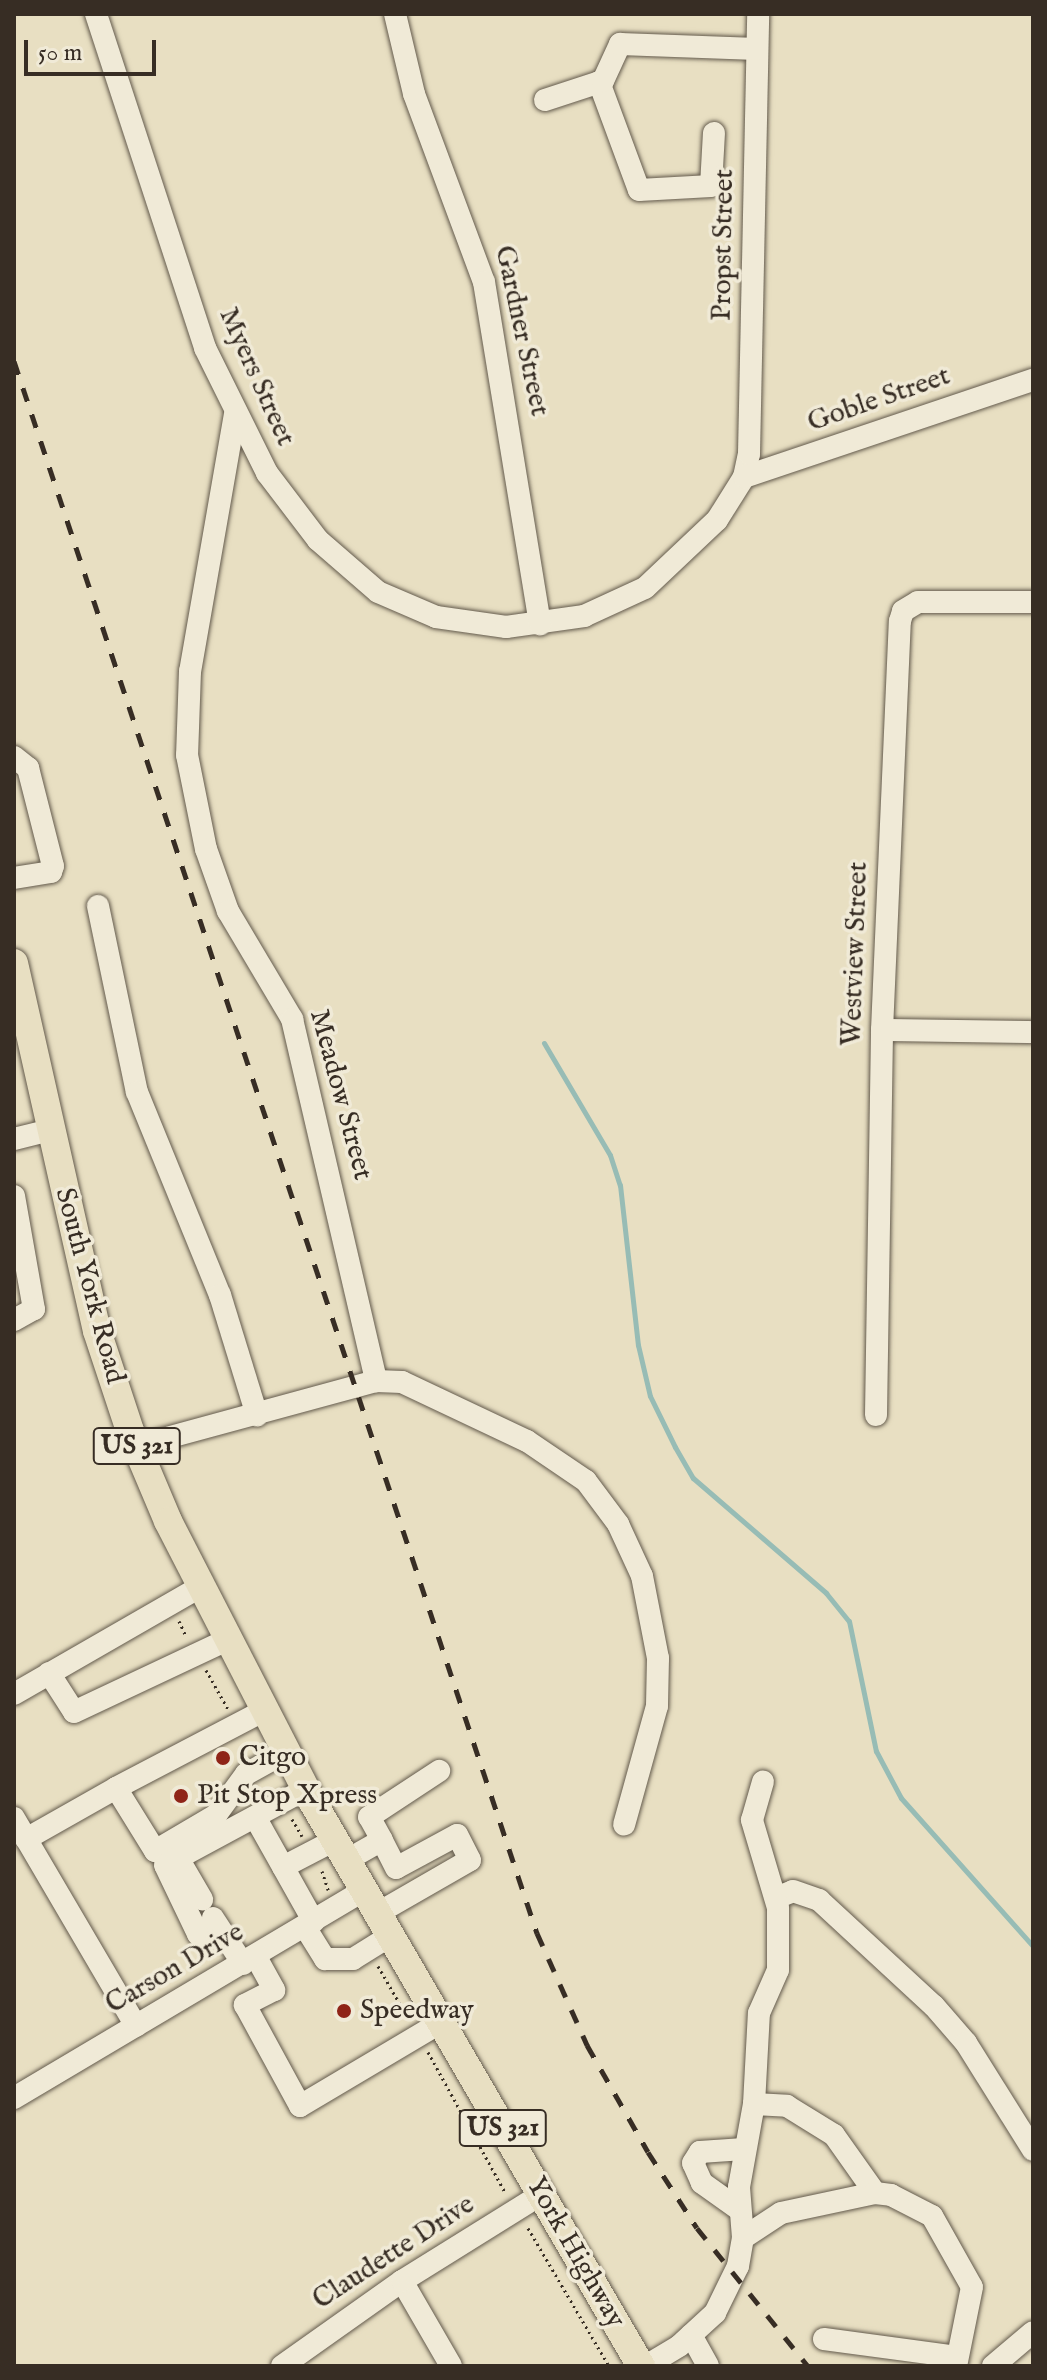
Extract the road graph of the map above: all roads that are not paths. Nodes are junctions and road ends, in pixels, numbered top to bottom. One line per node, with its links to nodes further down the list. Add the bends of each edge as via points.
1 (96, 14): 9 (street, Myers Street, via 205,348)
2 (395, 14): 12 (street, Gardner Street, via 421,114 484,282)
3 (758, 14): 4 (street, Propst Street)
4 (757, 49): 5 (street, via 620,44); 10 (street, Propst Street, via 749,454)
5 (599, 82): 6 (street); 7 (street, via 639,190 711,186)
6 (545, 100)
7 (714, 133)
8 (1033, 380): 10 (street, Goble Street)
9 (235, 414): 12 (street, Myers Street, via 261,464 318,540 378,592 436,617 473,624); 23 (street, Meadow Street, via 190,671 187,755 206,849 228,911 292,1019)
10 (744, 477): 12 (street, Myers Street, via 717,520 645,588 603,611)
11 (1024, 601): 17 (street, Westview Street, via 918,602 903,611)
12 (540, 624)
13 (14, 757): 14 (street, via 28,768 53,866 51,872)
14 (14, 878)
15 (98, 906): 24 (street, via 137,1092 220,1295)
16 (14, 963): 19 (main road, South York Road / US 321)
17 (882, 1030): 18 (street); 25 (street, Westview Street)
18 (1033, 1032)
19 (50, 1130): 20 (street); 26 (main road, South York Road / US 321, via 97,1331)
20 (14, 1139)
21 (14, 1196): 22 (street, via 34,1309)
22 (14, 1320)
23 (376, 1381): 24 (street); 39 (street, via 421,1387 527,1441 586,1481 618,1524 642,1576 658,1658 657,1706)
24 (257, 1415): 26 (street)
25 (876, 1415)
26 (137, 1446): 27 (main road, South York Road / US 321)
27 (200, 1587): 28 (main road, South York Road / US 321); 29 (street)
28 (227, 1640): 29 (street, via 74,1712); 31 (main road, South York Road / US 321)
29 (49, 1673): 30 (street)
30 (14, 1694)
31 (263, 1711): 32 (main road, South York Road / US 321); 35 (street)
32 (286, 1752): 35 (street, via 246,1774 216,1815 155,1851); 36 (main road, South York Road / US 321)
33 (439, 1771): 41 (street, via 369,1817)
34 (763, 1782): 45 (street, via 752,1820)
35 (116, 1788): 40 (street)
36 (306, 1789): 37 (street); 42 (main road, South York Road / US 321)
37 (255, 1817): 43 (street); 44 (street)
38 (14, 1818): 40 (street)
39 (624, 1825)
40 (26, 1839): 51 (street)
41 (382, 1840): 42 (street); 46 (street, via 396,1868 457,1835 470,1860)
42 (341, 1850): 44 (street); 46 (main road, South York Road / US 321)
43 (178, 1858): 47 (street); 47 (street, via 165,1865 198,1934)
44 (283, 1867): 48 (street)
45 (776, 1898): 53 (street, via 778,1970 759,2013); 55 (street, via 793,1891 819,1900 934,2006 966,2043)
46 (378, 1913): 48 (street, Carson Drive); 48 (street, via 353,1959 325,1959); 50 (main road, York Highway / US 321)
47 (212, 1917): 49 (street)
48 (310, 1924): 49 (street, Carson Drive)
49 (249, 1961): 50 (street, via 274,1990 245,2005 300,2106); 51 (street, Carson Drive)
50 (440, 2023): 57 (main road, York Highway / US 321)
51 (136, 2026): 52 (street, Carson Drive)
52 (14, 2098)
53 (754, 2104): 54 (street); 56 (street, via 787,2106 834,2135)
54 (744, 2149): 58 (street); 58 (street, via 700,2152 693,2163 702,2183)
55 (1033, 2150)
56 (875, 2193): 59 (street, via 781,2213); 64 (street, via 891,2195 943,2227 972,2287)
57 (542, 2194): 60 (street, Claudette Drive); 65 (main road, York Highway / US 321)
58 (740, 2210): 59 (street)
59 (743, 2238): 62 (street, via 729,2291)
60 (402, 2281): 66 (street, Claudette Drive); 67 (street)
61 (1033, 2332): 69 (street)
62 (691, 2335): 65 (street); 68 (street)
63 (824, 2339): 64 (street)
64 (956, 2362)
65 (638, 2365)
66 (282, 2366)
67 (451, 2366)
68 (708, 2366)
69 (993, 2366)

